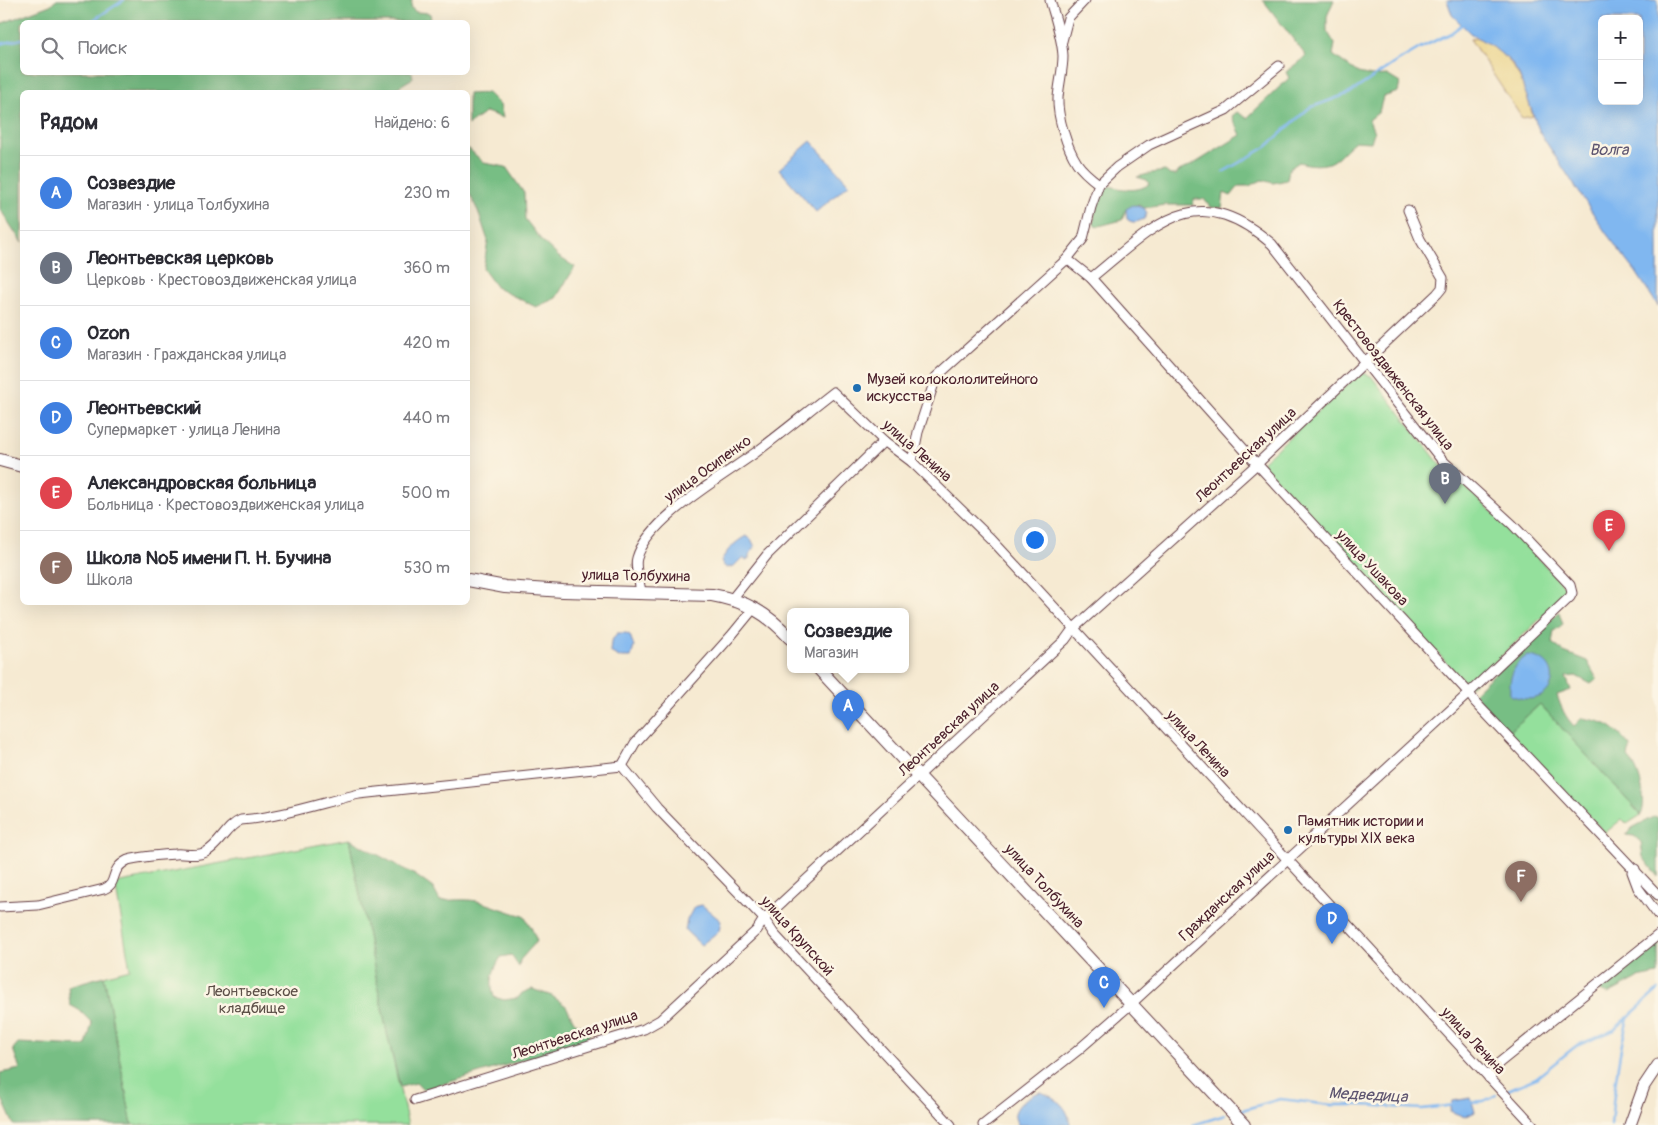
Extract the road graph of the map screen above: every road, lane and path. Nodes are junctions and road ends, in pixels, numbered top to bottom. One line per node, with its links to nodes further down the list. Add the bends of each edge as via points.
1 (1050, 0): 3 (street)
2 (1085, 0): 3 (street, via 1068,18)
3 (1061, 44): 5 (street, via 1063,55 1058,98 1066,139 1077,164)
4 (1279, 66): 5 (street, via 1226,110 1150,145 1126,160)
5 (1099, 184): 7 (street, via 1083,239)
6 (1408, 210): 9 (street, Леонтьевская улица, via 1443,283 1437,294)
7 (1067, 259): 8 (street, улица Ушакова); 13 (street, via 936,377)
8 (1090, 278): 9 (street, Крестовоздвиженская улица, via 1138,240 1182,213 1201,210 1230,216 1272,244); 14 (street, улица Ушакова)
9 (1365, 362): 14 (street, Леонтьевская улица); 18 (street, Крестовоздвиженская улица, via 1441,459 1512,524 1570,585)
10 (833, 392): 11 (street, улица Ленина); 17 (street, улица Осипенко, via 663,520 652,532 636,562)
11 (884, 441): 13 (street, улица Ленина); 19 (street, via 767,555)
12 (0, 460): 15 (main road)
13 (912, 462): 21 (street, улица Ленина, via 992,540)
14 (1257, 464): 21 (street, Леонтьевская улица); 24 (street, улица Ушакова)
15 (20, 465)
16 (470, 580): 17 (main road, улица Толбухина, via 524,589)
17 (641, 592): 19 (main road, улица Толбухина, via 712,594)
18 (1570, 597): 24 (street, Гражданская улица)
19 (732, 599): 20 (main road, улица Толбухина)
20 (754, 608): 22 (main road, улица Толбухина); 25 (street, via 635,743)
21 (1073, 628): 26 (street, Леонтьевская улица, via 1065,640); 27 (street, улица Ленина)
22 (787, 635)
23 (823, 673): 26 (main road, улица Толбухина)
24 (1469, 693): 27 (street, Гражданская улица); 28 (street, улица Ушакова)
25 (622, 766): 30 (street, via 359,794 304,809 241,820 235,822 207,852 128,860 115,869 110,887 38,906); 32 (street, улица Крупской, via 656,808)
26 (919, 776): 32 (street, Леонтьевская улица); 34 (main road, улица Толбухина)
27 (1287, 859): 34 (street, Гражданская улица); 36 (street, улица Ленина)
28 (1635, 869): 29 (street, улица Ушакова); 31 (street, via 1632,872 1638,888)
29 (1658, 895)
30 (0, 907)
31 (1658, 915)
32 (764, 919): 37 (street, Леонтьевская улица, via 757,930 660,1020 644,1029); 38 (street, улица Крупской, via 774,934)
33 (1658, 935): 36 (street, via 1499,1063)
34 (1131, 1004): 39 (street, Гражданская улица, via 1078,1051); 40 (main road, улица Толбухина)
35 (1658, 1066): 42 (street, via 1644,1086)
36 (1489, 1078): 41 (street, улица Ленина)
37 (415, 1100)
38 (951, 1125)
39 (983, 1125)
40 (1244, 1125)
41 (1533, 1125)
42 (1630, 1125)

